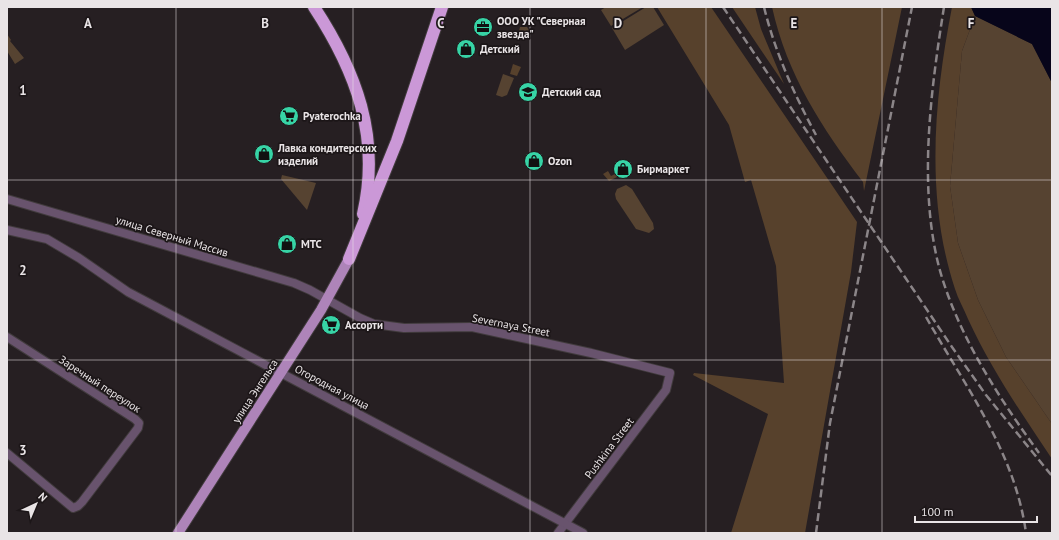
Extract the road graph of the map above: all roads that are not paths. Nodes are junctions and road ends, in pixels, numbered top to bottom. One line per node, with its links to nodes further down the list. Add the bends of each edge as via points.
1 (314, 7): 5 (highway, via 347,64 367,132 369,168 365,205)
2 (442, 7): 5 (highway, via 397,140)
3 (7, 199): 6 (street, улица Северный Массив, via 294,283)
4 (7, 230): 8 (street, Огородная улица, via 47,239 128,292)
5 (349, 259): 6 (main road, улица Энгельса)
6 (328, 299): 8 (main road, улица Энгельса); 9 (street, Severnaya Street, via 374,324 404,328 472,327)
7 (7, 336): 10 (street, Заречный переулок, via 139,423 138,428 78,506 73,508)
8 (281, 373): 11 (street, Огородная улица); 12 (main road, улица Энгельса)
9 (670, 373): 11 (street, Pushkina Street, via 666,390)
10 (7, 453)
11 (566, 523): 13 (street, Pushkina Street); 14 (street, Огородная улица)
12 (178, 533)
13 (558, 533)
14 (583, 533)

